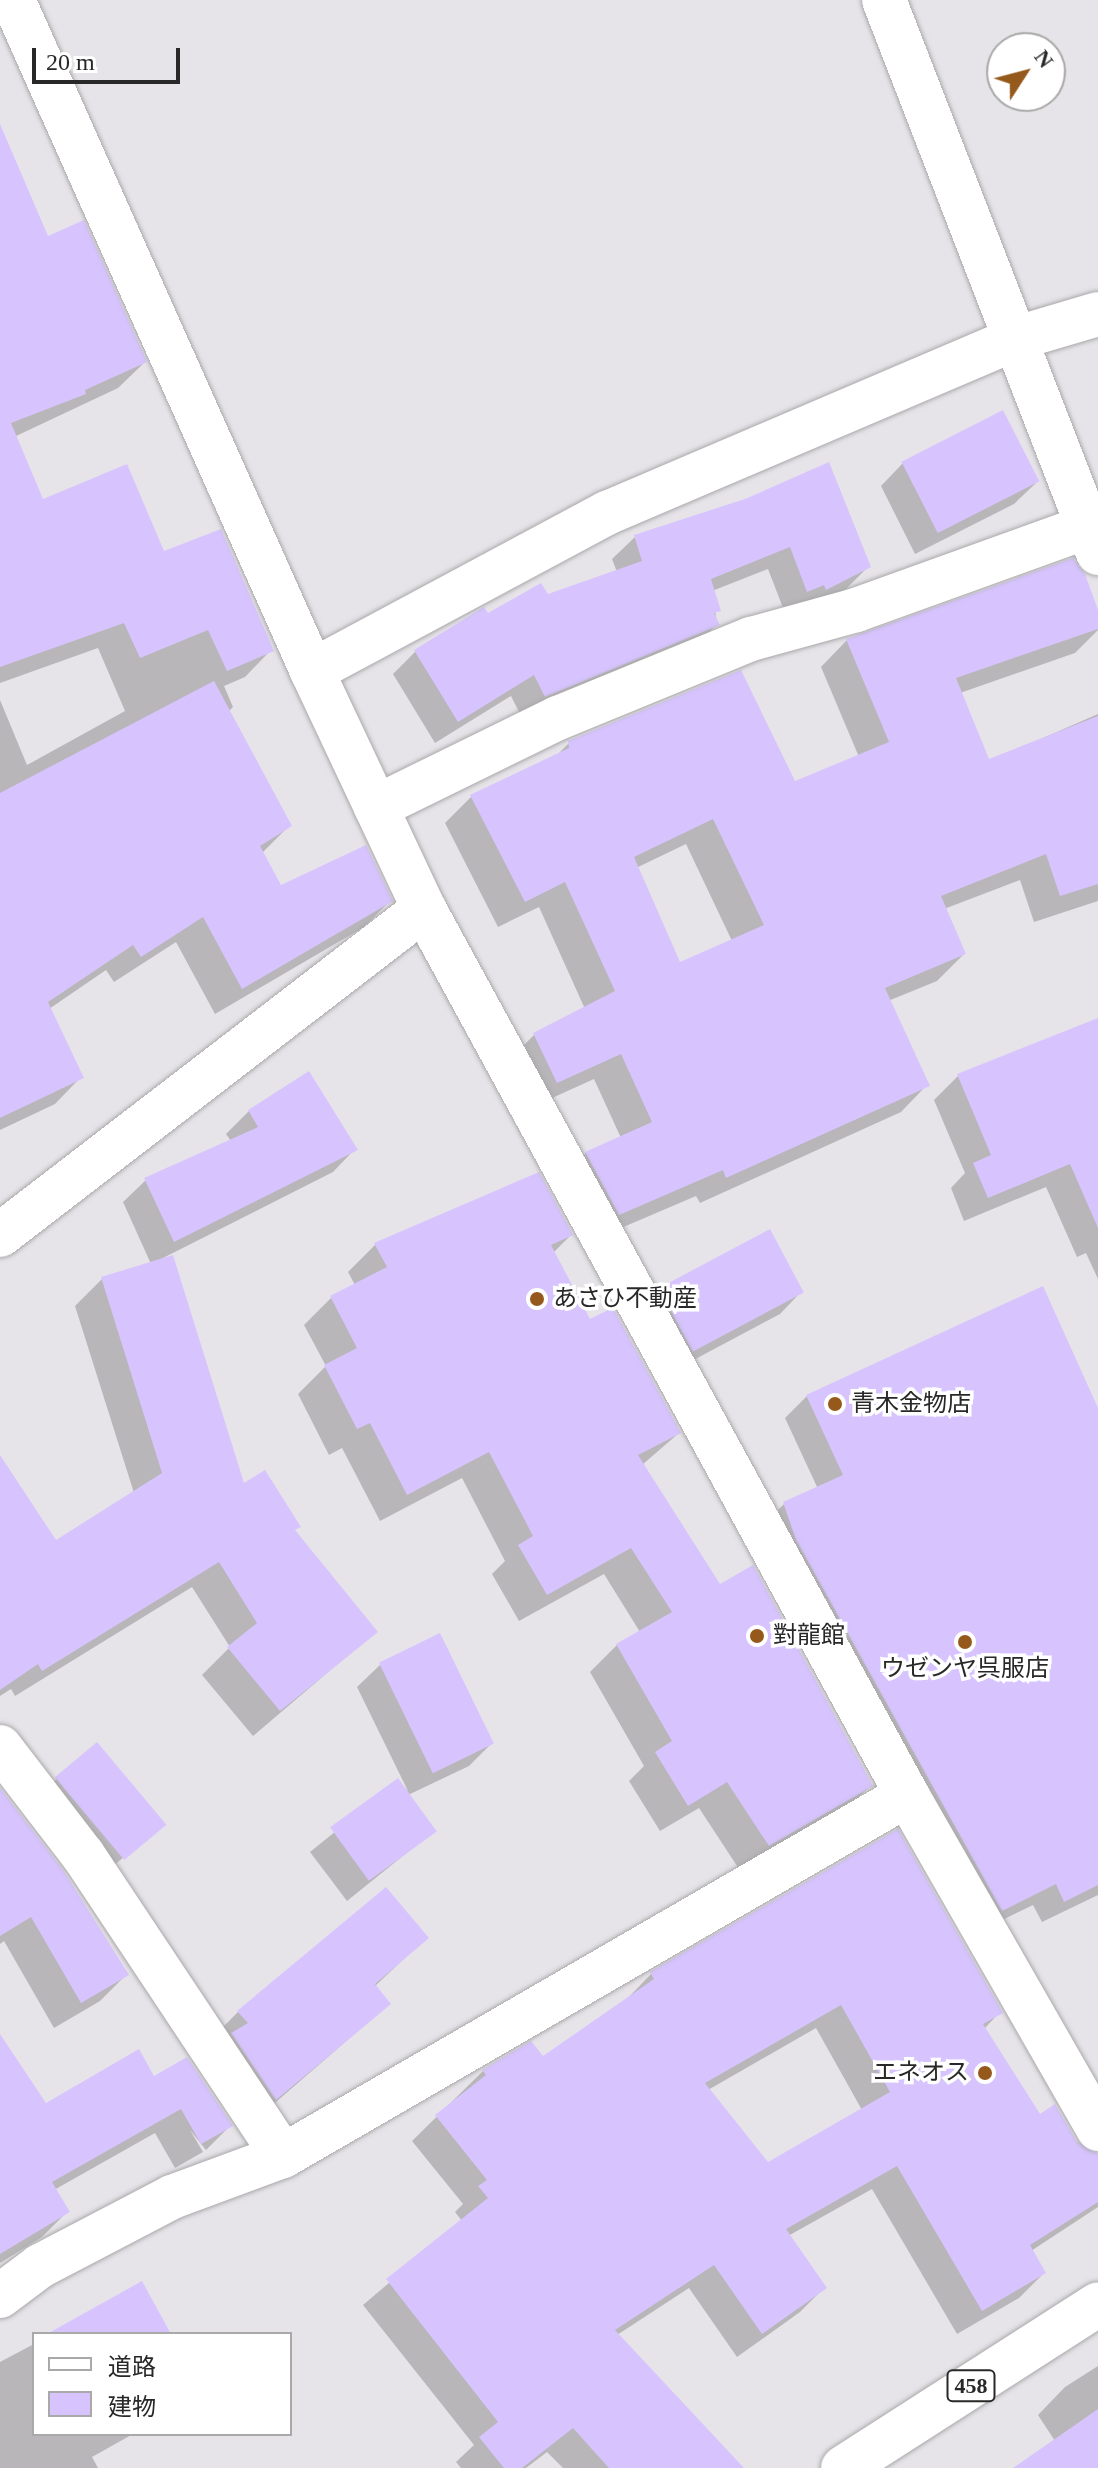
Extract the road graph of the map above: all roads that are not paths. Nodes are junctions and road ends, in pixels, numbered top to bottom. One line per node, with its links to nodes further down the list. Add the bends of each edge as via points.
1 (884, 0): 4 (main road)
2 (23, 3): 6 (main road)
3 (1098, 314): 4 (main road)
4 (1017, 338): 5 (main road); 6 (main road, via 607,513)
5 (1092, 540): 7 (main road, via 751,639 558,718)
6 (312, 671): 7 (main road)
7 (376, 807): 8 (main road)
8 (424, 909): 9 (main road); 11 (main road)
9 (0, 1235)
10 (0, 1747): 13 (main road, via 83,1855)
11 (907, 1795): 12 (main road); 13 (main road)
12 (1098, 2129)
13 (283, 2156): 14 (main road, via 172,2197 40,2266)
14 (0, 2296)
15 (1098, 2304): 16 (main road, 458)
16 (843, 2468)

